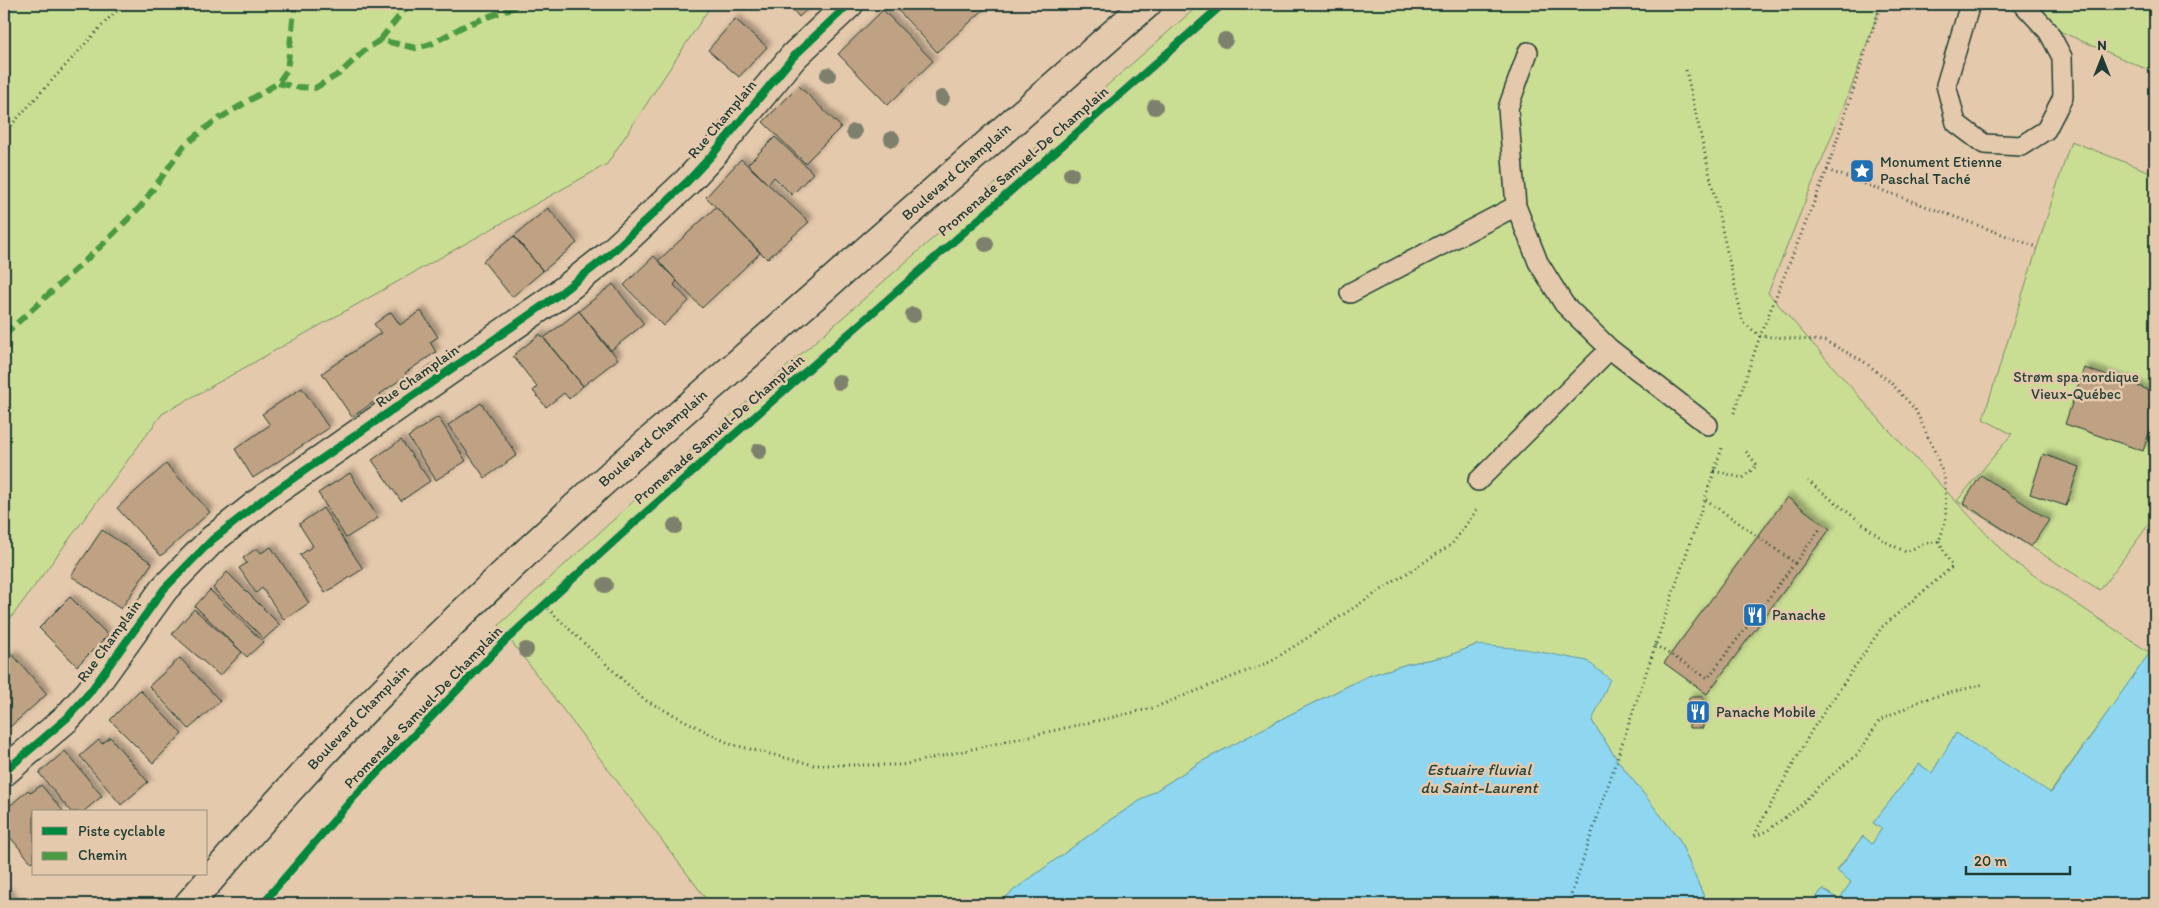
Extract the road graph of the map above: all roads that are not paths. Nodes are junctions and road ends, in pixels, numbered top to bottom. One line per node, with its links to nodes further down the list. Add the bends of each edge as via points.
1 (849, 4): 11 (main road, Rue Champlain, via 794,56 693,175 608,256 558,296 265,498 212,540 164,590 90,692 66,718)
2 (1147, 4): 12 (main road, Boulevard Champlain, via 529,549 366,709 288,791)
3 (1970, 4): 4 (lane, via 1946,85 1956,123 1984,144 2021,146 2046,130 2063,96 2062,57 2048,31)
4 (2023, 4)
5 (1528, 52): 6 (lane, via 1508,108)
6 (1516, 206): 7 (lane); 8 (lane, via 1538,262 1564,304)
7 (1350, 293)
8 (1610, 349): 9 (lane); 10 (lane)
9 (1708, 425)
10 (1478, 481)
11 (4, 772)
12 (189, 904)

